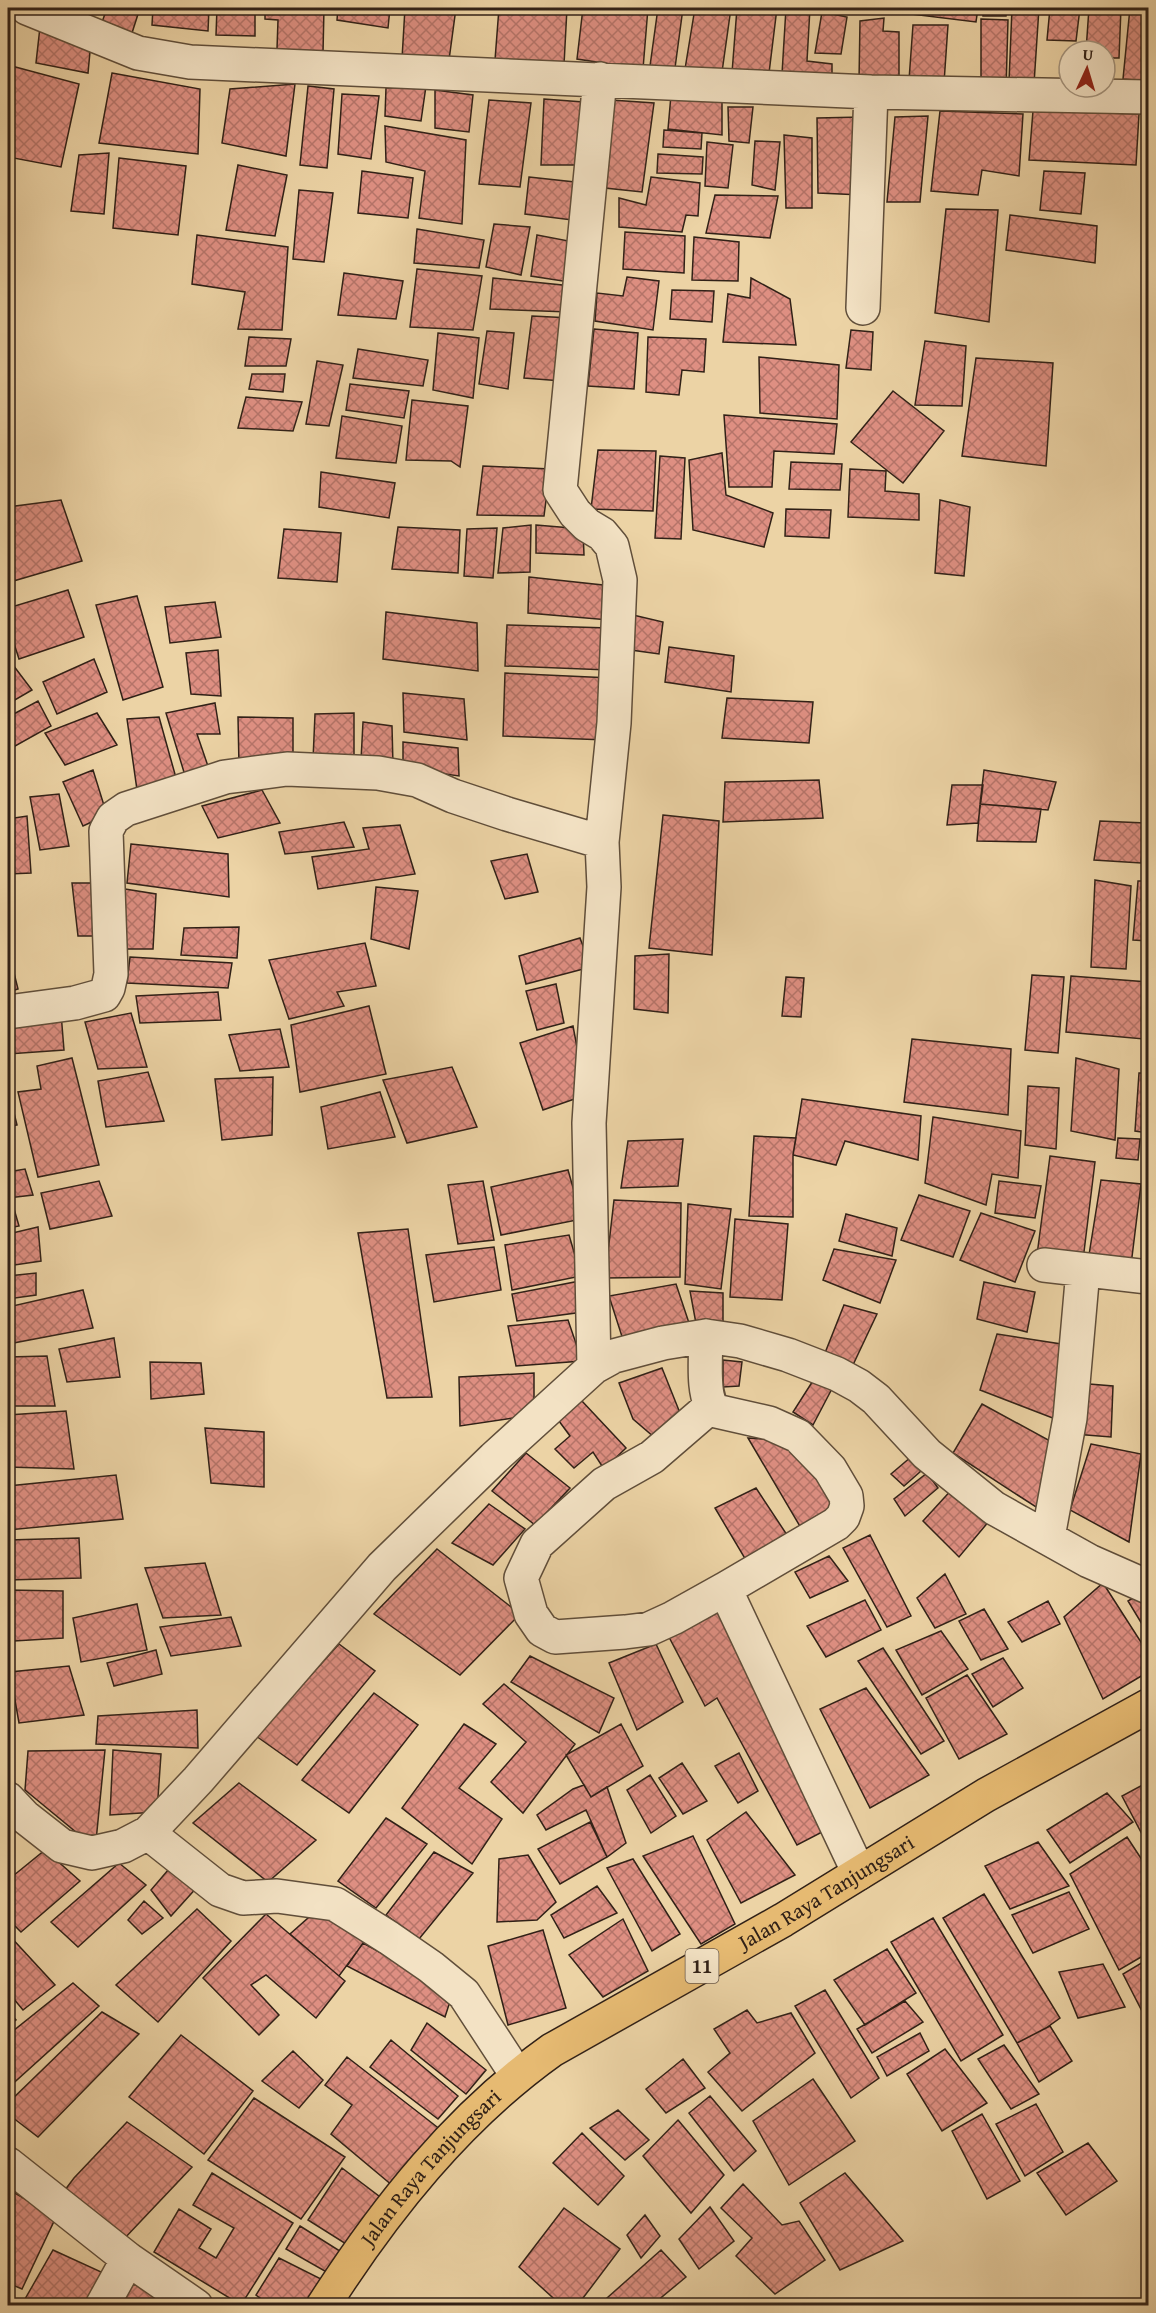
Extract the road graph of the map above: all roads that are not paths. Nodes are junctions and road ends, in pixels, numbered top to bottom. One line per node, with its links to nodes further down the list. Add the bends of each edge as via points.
1 (27, 8): 2 (street)
2 (89, 20): 3 (street, via 138,53 190,62)
3 (600, 79): 4 (street); 7 (street, via 560,490 574,513 612,546 621,580 614,723)
4 (871, 92): 5 (street); 6 (street)
5 (1149, 97)
6 (863, 308)
7 (602, 842): 8 (street, via 496,810 417,780 378,773 287,769 225,777 126,809 113,818 106,831 111,974 104,995); 13 (street, via 604,887 589,1123)
8 (8, 1012)
9 (1044, 1265): 10 (street)
10 (1083, 1270): 11 (street); 15 (street, via 1070,1418)
11 (1149, 1276)
12 (706, 1336): 13 (street, via 614,1356); 14 (street); 15 (street, via 788,1355 859,1386 927,1454 986,1501)
13 (594, 1367): 20 (street, via 382,1567)
14 (710, 1407): 17 (street, via 769,1423 798,1436 830,1469 846,1496 847,1506 836,1524); 17 (street, via 652,1457 604,1484 537,1545 521,1578 531,1614 542,1630 555,1637 649,1629)
15 (1048, 1537): 16 (street)
16 (1149, 1587)
17 (725, 1589): 21 (street)
18 (1149, 1706): 21 (highway, Jalan Raya Tanjungsari / 11, via 986,1795)
19 (8, 1799): 20 (street, via 62,1846 92,1853 123,1846)
20 (148, 1833): 22 (street, via 219,1890 243,1898 277,1896 334,1904 389,1938 464,1994)
21 (859, 1873): 22 (highway, Jalan Raya Tanjungsari / 11, via 552,2050)
22 (517, 2075): 27 (highway, Jalan Raya Tanjungsari / 11, via 420,2172)
23 (8, 2164): 24 (street)
24 (128, 2259): 25 (street); 26 (street)
25 (102, 2306)
26 (196, 2306)
27 (323, 2306)

